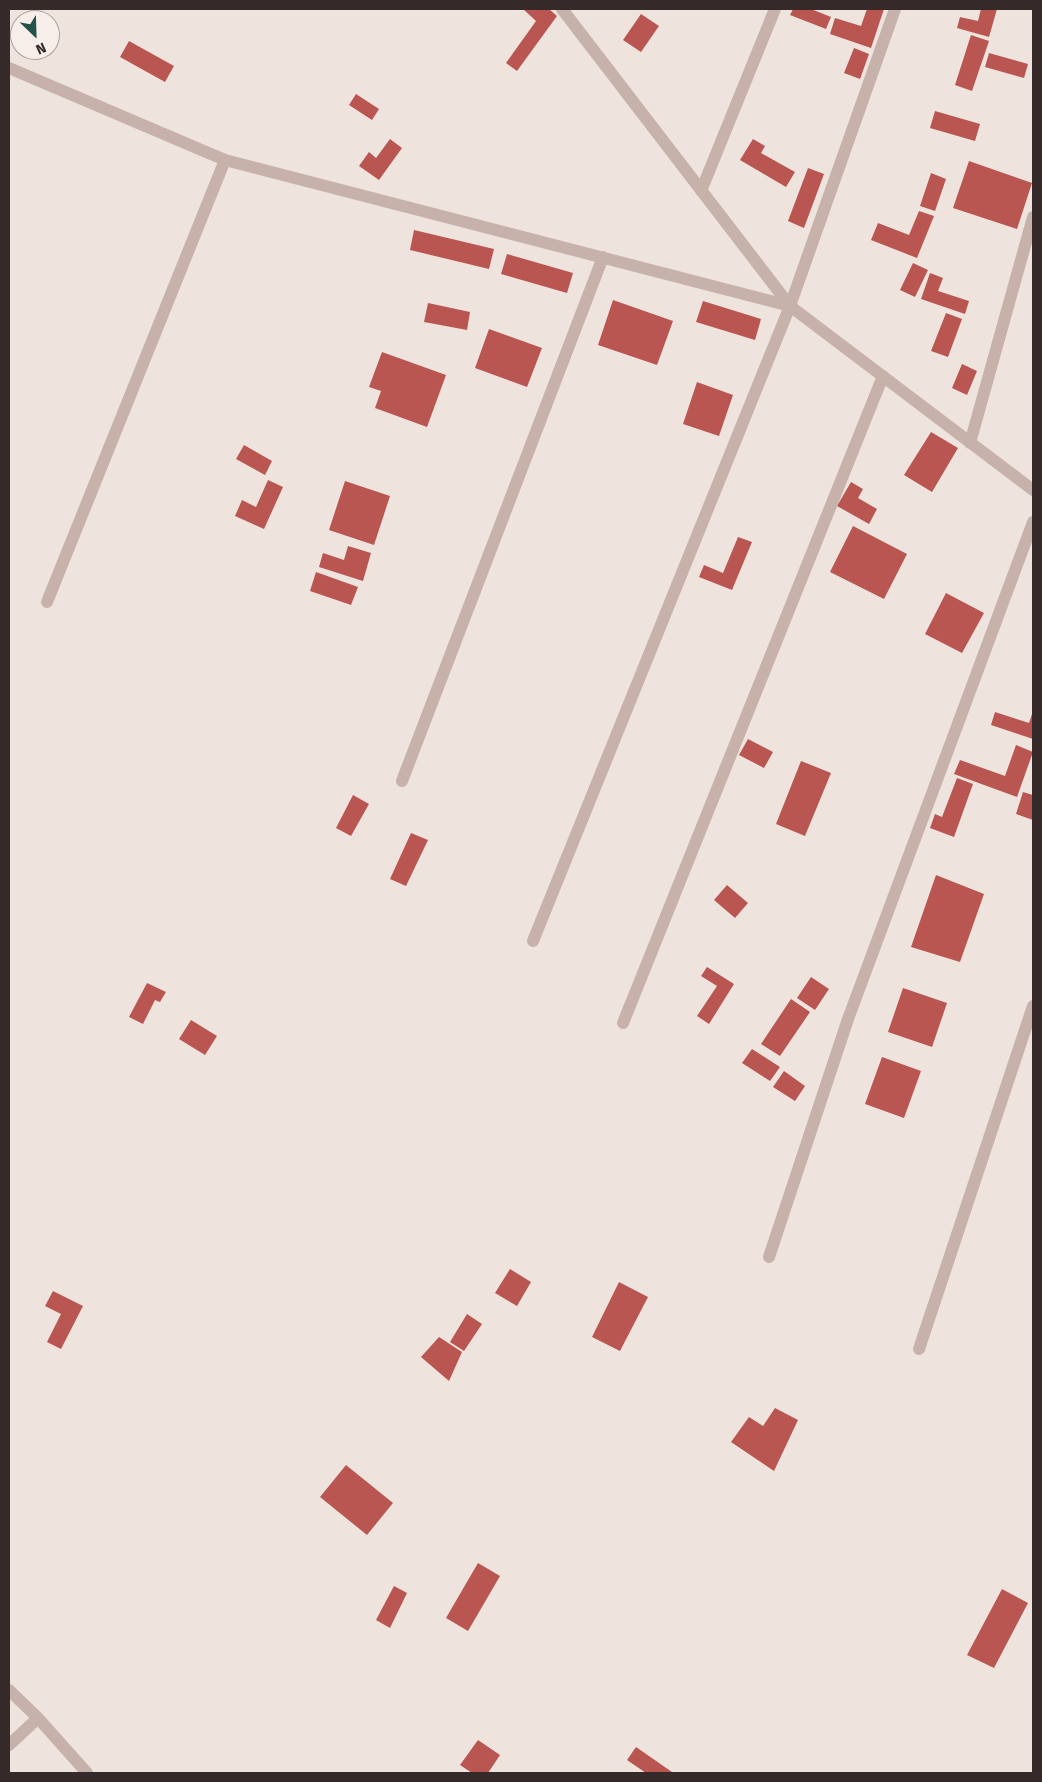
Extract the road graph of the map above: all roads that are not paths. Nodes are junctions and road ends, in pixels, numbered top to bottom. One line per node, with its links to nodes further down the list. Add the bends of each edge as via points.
1 (562, 9): 6 (street)
2 (775, 9): 6 (street)
3 (895, 9): 9 (street)
4 (9, 68): 5 (street)
5 (225, 160): 8 (street); 14 (street)
6 (701, 191): 9 (street)
7 (1033, 217): 11 (street)
8 (603, 257): 9 (street); 15 (street)
9 (790, 306): 10 (street); 16 (street)
10 (883, 376): 11 (street); 18 (street)
11 (970, 443): 12 (street)
12 (1033, 490)
13 (1033, 522): 19 (street, via 848,1019)
14 (47, 602)
15 (402, 781)
16 (533, 941)
17 (1033, 1006): 20 (street)
18 (623, 1023)
19 (769, 1257)
20 (919, 1349)
21 (9, 1690): 22 (street)
22 (38, 1718): 23 (street); 24 (street)
23 (9, 1745)
24 (87, 1773)

